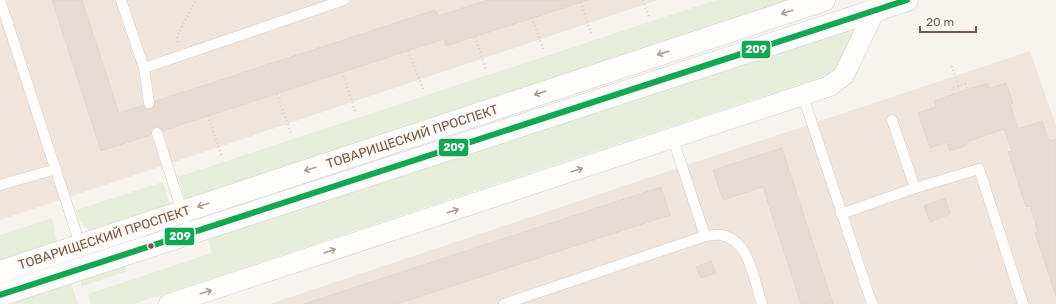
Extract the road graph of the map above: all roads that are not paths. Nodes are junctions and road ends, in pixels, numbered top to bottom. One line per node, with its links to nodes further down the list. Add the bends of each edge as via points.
1 (0, 0): 13 (lane)
2 (121, 0): 7 (lane)
3 (344, 0): 7 (lane)
4 (824, 0): 16 (street, ТОВАРИЩЕСКИЙ ПРОСПЕКТ, one-way to 16)
5 (907, 0): 6 (street, ТОВАРИЩЕСКИЙ ПРОСПЕКТ)
6 (875, 10): 8 (street, via 844,75 830,86); 18 (street, ТОВАРИЩЕСКИЙ ПРОСПЕКТ)
7 (144, 68): 9 (lane)
8 (803, 96): 12 (street); 17 (lane)
9 (149, 103)
10 (892, 120): 15 (lane)
11 (157, 133): 16 (lane)
12 (673, 139): 19 (lane); 24 (street, one-way to 12)
13 (56, 169): 14 (lane); 20 (lane)
14 (0, 185)
15 (915, 188): 17 (lane); 28 (lane, via 979,169)
16 (182, 211): 18 (lane); 20 (street, ТОВАРИЩЕСКИЙ ПРОСПЕКТ)
17 (841, 214): 27 (lane)
18 (189, 233): 21 (street, ТОВАРИЩЕСКИЙ ПРОСПЕКТ)
19 (705, 236): 25 (lane); 26 (lane, via 721,234 736,241 746,254)
20 (80, 245): 21 (lane); 22 (street, ТОВАРИЩЕСКИЙ ПРОСПЕКТ)
21 (87, 266): 23 (street, ТОВАРИЩЕСКИЙ ПРОСПЕКТ)
22 (0, 272)
23 (0, 295)
24 (169, 304)
25 (504, 304)
26 (762, 304)
27 (872, 304)
28 (1023, 304)

